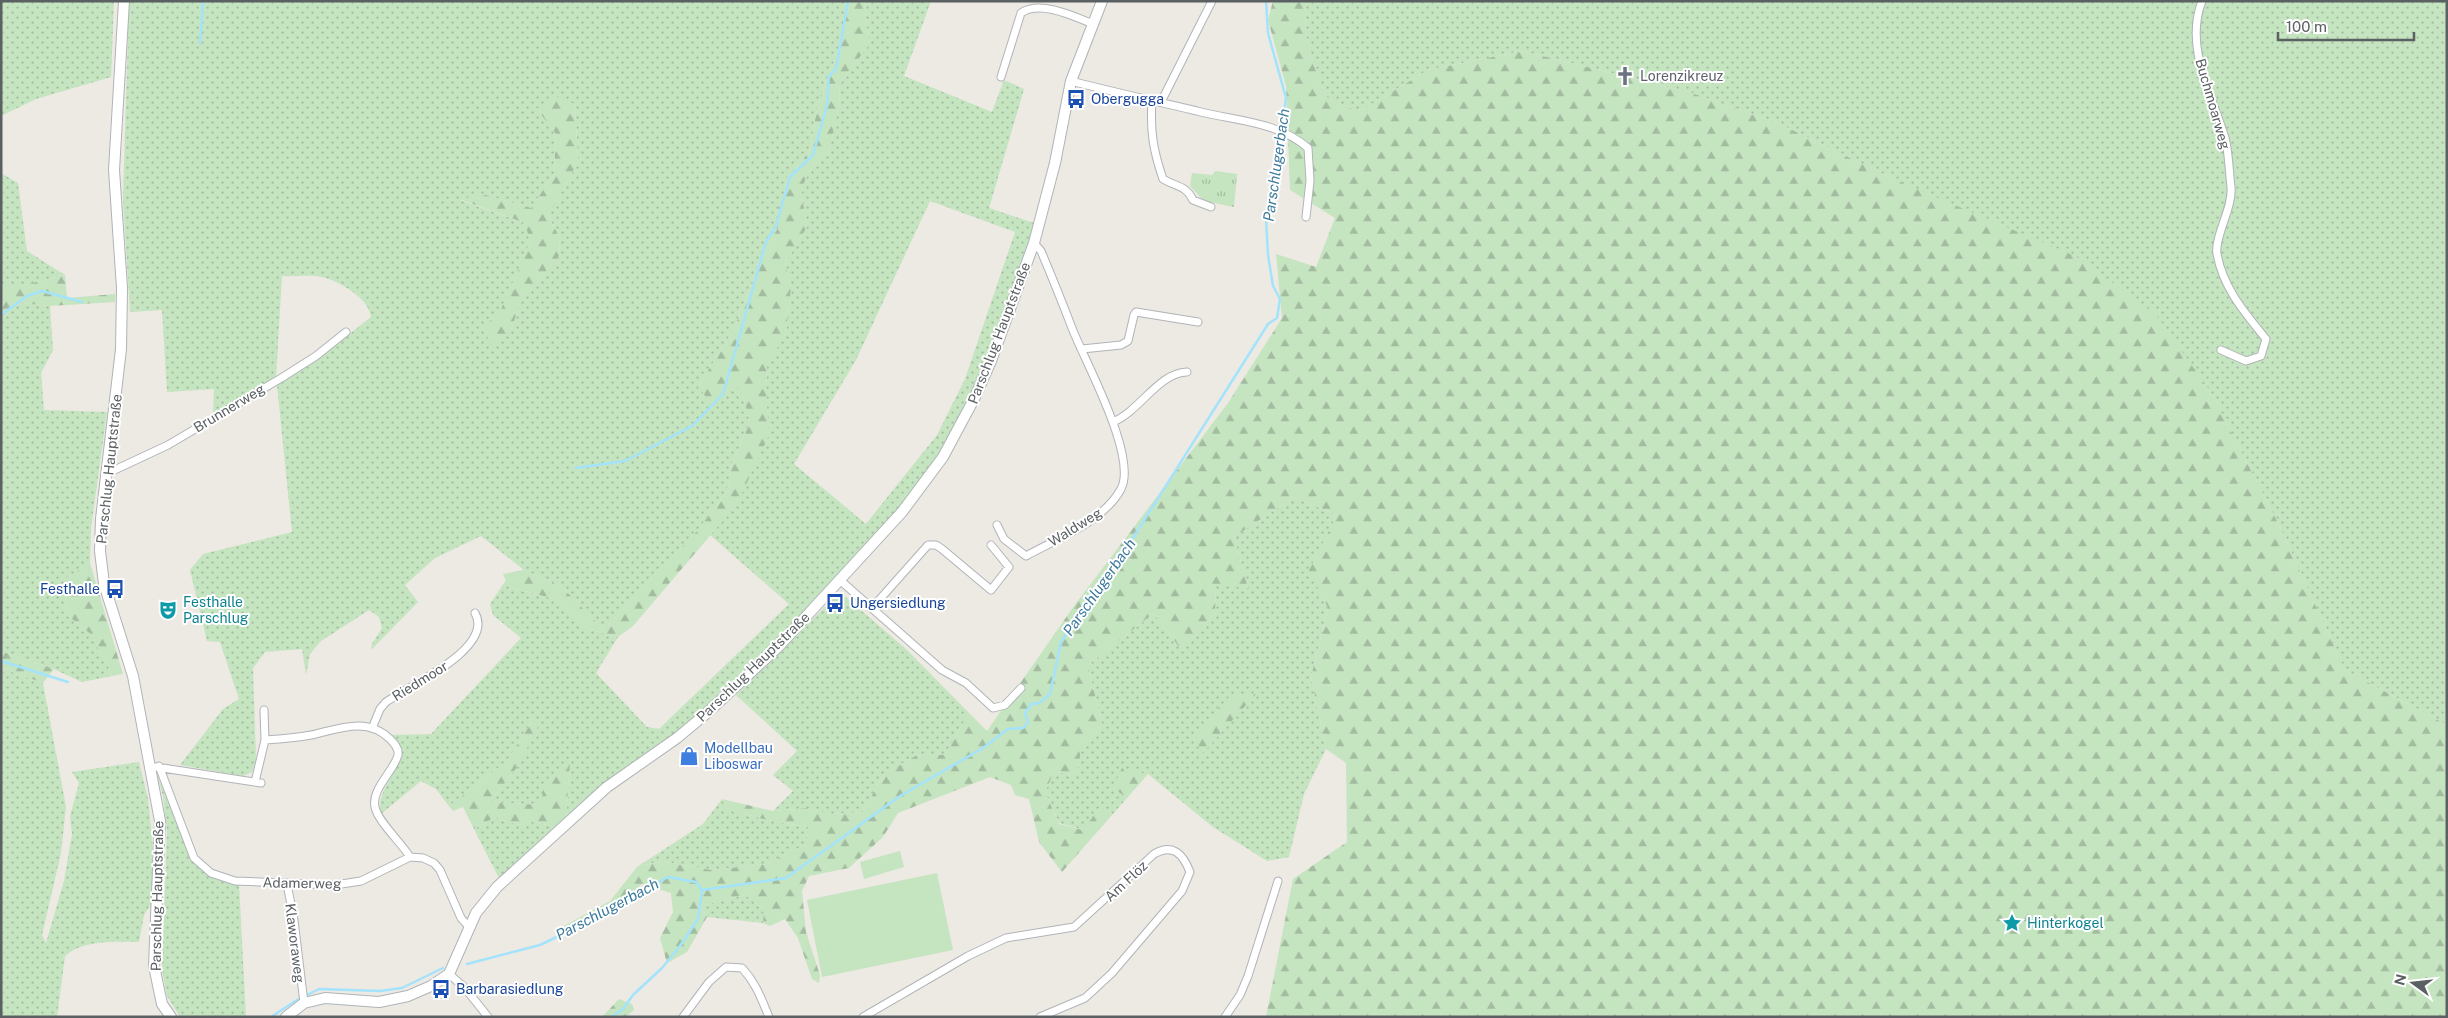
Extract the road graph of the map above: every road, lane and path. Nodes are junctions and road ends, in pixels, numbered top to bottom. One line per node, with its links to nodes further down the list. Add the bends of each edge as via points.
1 (124, 1): 19 (main road, Parschlug Hauptstraße, via 114,170 122,288 121,349)
2 (1102, 1): 5 (main road, Parschlug Hauptstraße)
3 (1212, 1): 9 (street)
4 (2202, 1): 16 (street, Buchmoarweg, via 2198,11 2197,44 2204,82 2226,139 2232,196 2217,252 2226,284 2266,339 2261,356 2246,360)
5 (1093, 24): 6 (street, via 1048,7 1027,8 1021,13); 7 (main road, Parschlug Hauptstraße)
6 (1001, 77)
7 (1071, 81): 8 (street); 12 (main road, Parschlug Hauptstraße)
8 (1152, 100): 9 (street); 10 (street, via 1152,145 1163,179 1182,186 1193,200)
9 (1162, 102): 11 (street, via 1280,131 1296,138 1308,148 1310,181)
10 (1211, 207)
11 (1306, 217)
12 (1034, 243): 15 (street, Waldweg, via 1041,251); 22 (main road, Parschlug Hauptstraße, via 988,368 943,458 902,512)
13 (1198, 322): 15 (street, via 1136,312 1128,341)
14 (346, 332): 19 (street, Brunnerweg, via 316,356 168,445)
15 (1082, 349): 18 (street, Waldweg)
16 (2221, 350)
17 (1187, 372): 18 (street, via 1168,377 1126,416)
18 (1113, 422): 20 (street, Waldweg, via 1124,477 1122,487 1111,504 1077,528 1026,556 1004,538)
19 (106, 474): 29 (main road, Parschlug Hauptstraße, via 100,551 104,584 133,676)
20 (997, 525)
21 (991, 544): 23 (street, via 1009,567 991,590 942,549 928,545)
22 (841, 580): 23 (street); 33 (main road, Parschlug Hauptstraße, via 707,713 607,787 511,874 485,900)
23 (872, 608): 25 (street, via 942,670 966,683 993,708 1005,705)
24 (475, 613): 27 (street, Riedmoor, via 480,621 479,627 468,646 442,669 386,702)
25 (1021, 688)
26 (264, 710): 28 (street)
27 (373, 726): 28 (street, via 348,726 294,738); 30 (street, via 388,736 398,750 374,806)
28 (265, 740): 29 (street, via 258,782)
29 (155, 768): 32 (street, Adamerweg, via 194,858 211,873 235,881); 36 (main road, Parschlug Hauptstraße, via 160,821 154,966 162,1004)
30 (410, 857): 32 (street, Adamerweg, via 361,881 335,885); 33 (street, via 423,858 440,870 461,918)
31 (1278, 881): 43 (street, via 1248,976)
32 (287, 884): 35 (street, Klaworaweg)
33 (469, 927): 34 (main road, Parschlug Hauptstraße)
34 (449, 974): 35 (main road, via 408,996 379,1002); 38 (street)
35 (303, 998): 37 (main road)
36 (171, 1017)
37 (286, 1017)
38 (488, 1017)
39 (682, 1017): 40 (street, via 709,982 726,968 742,968 763,998)
40 (769, 1017)
41 (863, 1017): 42 (street, Am Flöz, via 961,959 1006,938 1074,927 1154,854 1164,848 1173,849 1186,861 1190,872 1182,891 1112,973 1085,998)
42 (1040, 1017)
43 (1225, 1017)

